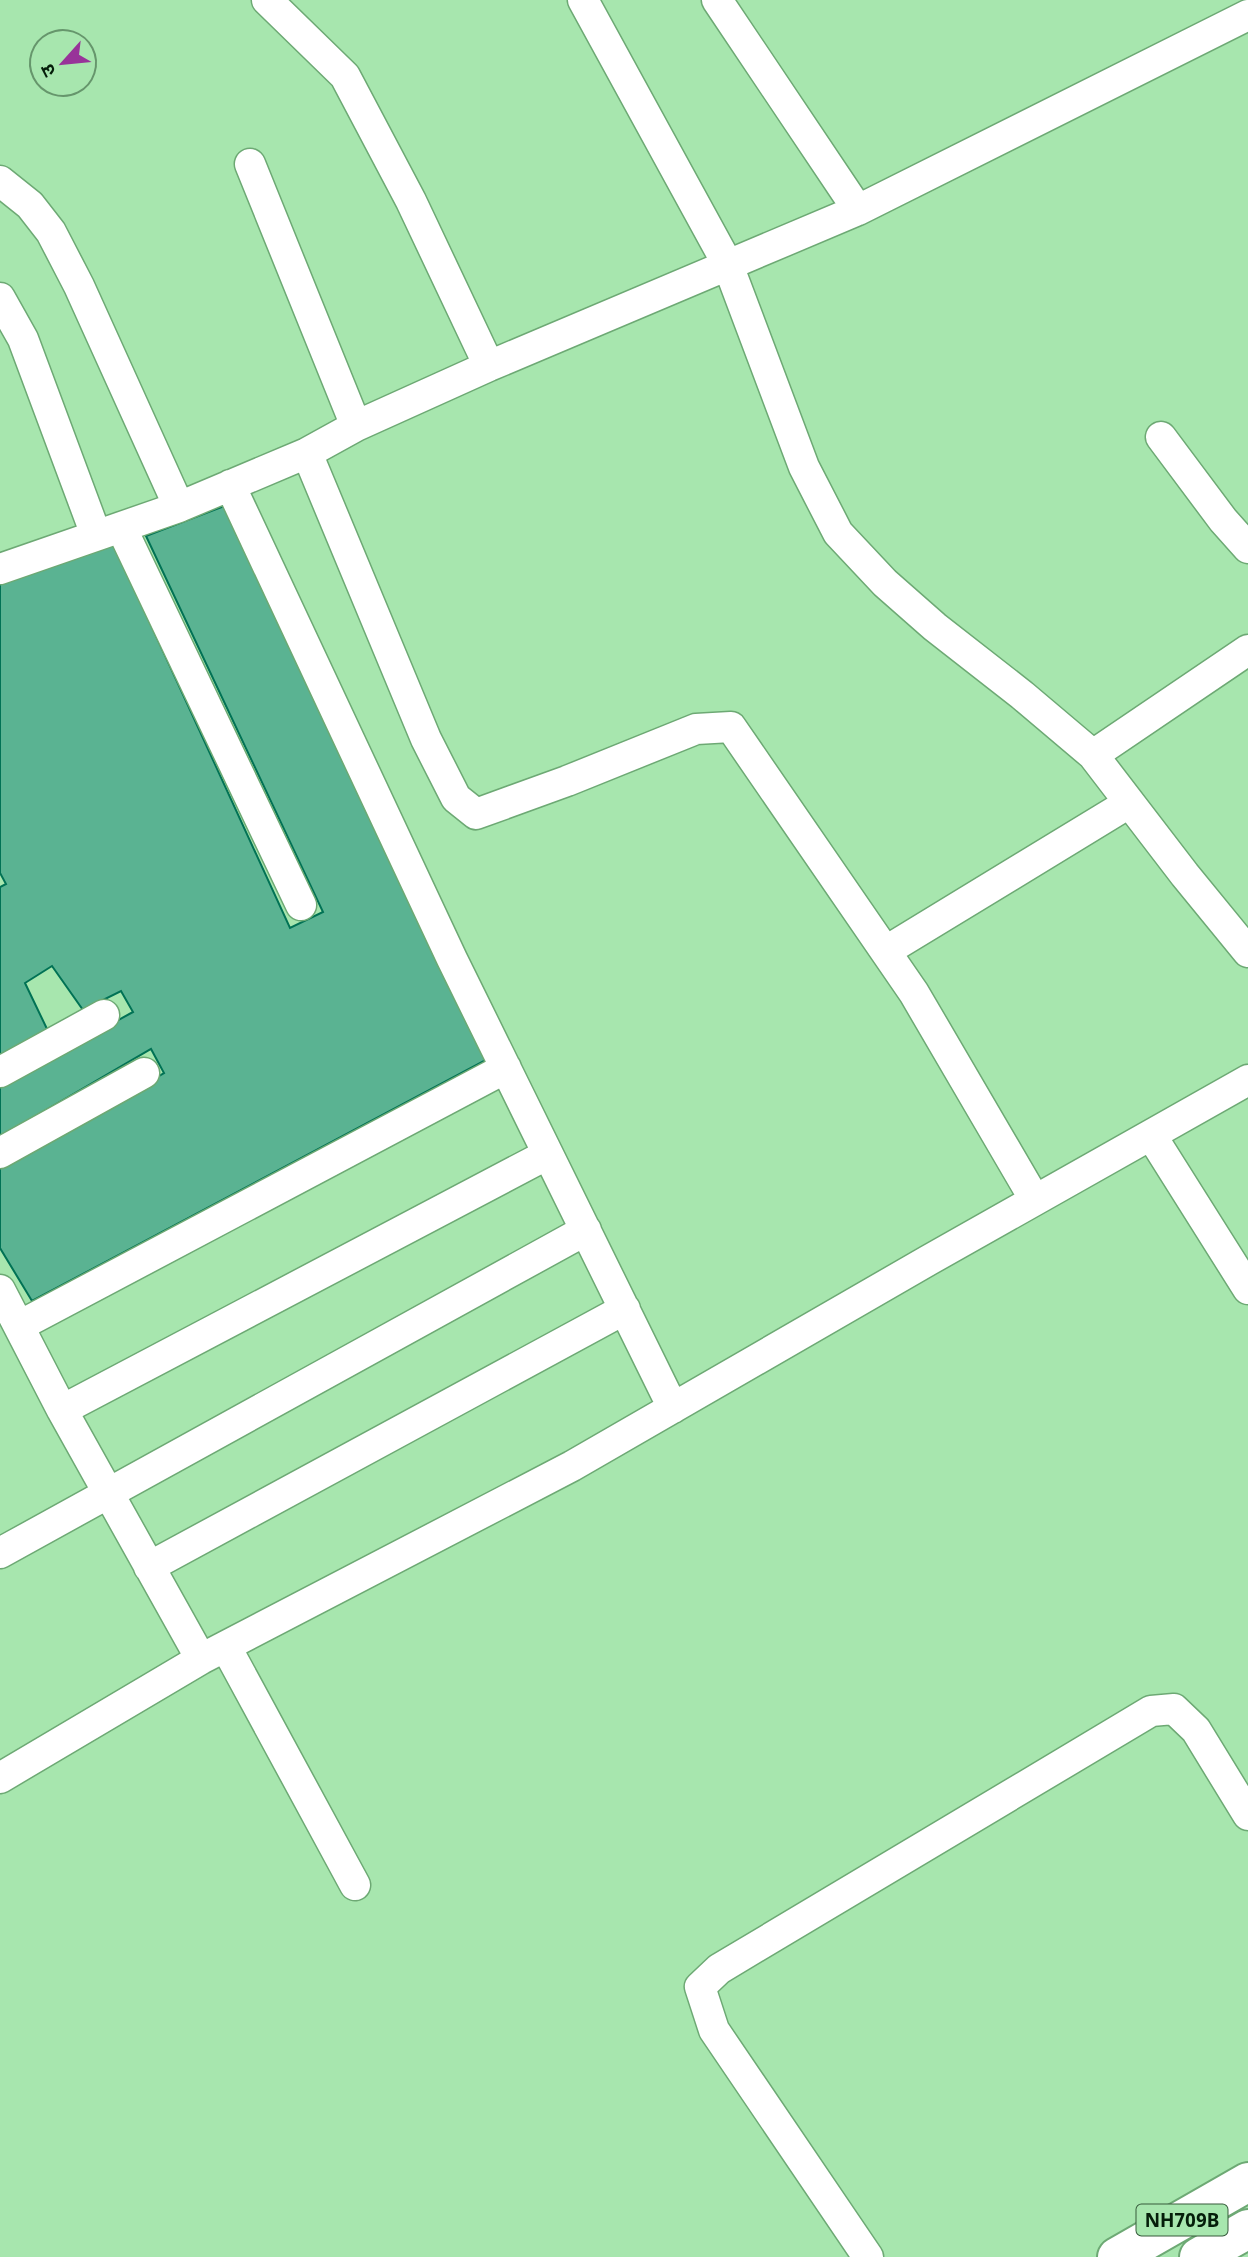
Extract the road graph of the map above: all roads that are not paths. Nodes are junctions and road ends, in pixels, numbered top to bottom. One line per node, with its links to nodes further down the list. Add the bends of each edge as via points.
1 (267, 0): 10 (street, via 345,76 411,201)
2 (583, 0): 8 (street)
3 (718, 0): 7 (street)
4 (1248, 15): 7 (street)
5 (250, 164): 11 (street)
6 (0, 180): 15 (street, via 30,205 51,232)
7 (858, 210): 8 (street)
8 (728, 265): 10 (street); 20 (street, via 804,467 838,533 935,627)
9 (0, 298): 16 (street)
10 (489, 366): 11 (street)
11 (356, 426): 13 (street)
12 (1161, 437): 17 (street)
13 (307, 453): 14 (street); 23 (street, via 426,739 456,798 476,814 696,729 731,727)
14 (230, 485): 15 (street); 26 (street)
15 (179, 507): 16 (street)
16 (109, 531): 18 (street); 22 (street)
17 (1248, 548)
18 (0, 569)
19 (1248, 650): 20 (street)
20 (1093, 755): 21 (street)
21 (1129, 803): 23 (street); 24 (street)
22 (301, 905)
23 (886, 951): 33 (street)
24 (1248, 952)
25 (104, 1015): 27 (street)
26 (506, 1068): 32 (street); 38 (street)
27 (0, 1072)
28 (144, 1073): 31 (street)
29 (1248, 1080): 30 (street)
30 (1151, 1135): 33 (street); 35 (street)
31 (0, 1153)
32 (548, 1154): 34 (street); 40 (street)
33 (1035, 1200): 39 (street)
34 (586, 1230): 37 (street); 41 (street)
35 (1248, 1289)
36 (0, 1290): 38 (street)
37 (625, 1309): 39 (street); 43 (street)
38 (19, 1326): 40 (street)
39 (673, 1408): 44 (street, via 572,1466)
40 (62, 1410): 41 (street)
41 (108, 1493): 42 (street); 43 (street)
42 (0, 1553)
43 (149, 1567): 44 (street)
44 (213, 1653): 45 (street); 47 (street)
45 (0, 1778)
46 (1248, 1815): 50 (street, via 1196,1730 1174,1709 1151,1711 719,1969 700,1987 714,2030)
47 (355, 1885)
48 (1248, 2182): 51 (highway, NH709B)
49 (1248, 2229): 52 (highway, NH709B)
50 (868, 2257)
51 (1117, 2257)
52 (1199, 2257)

